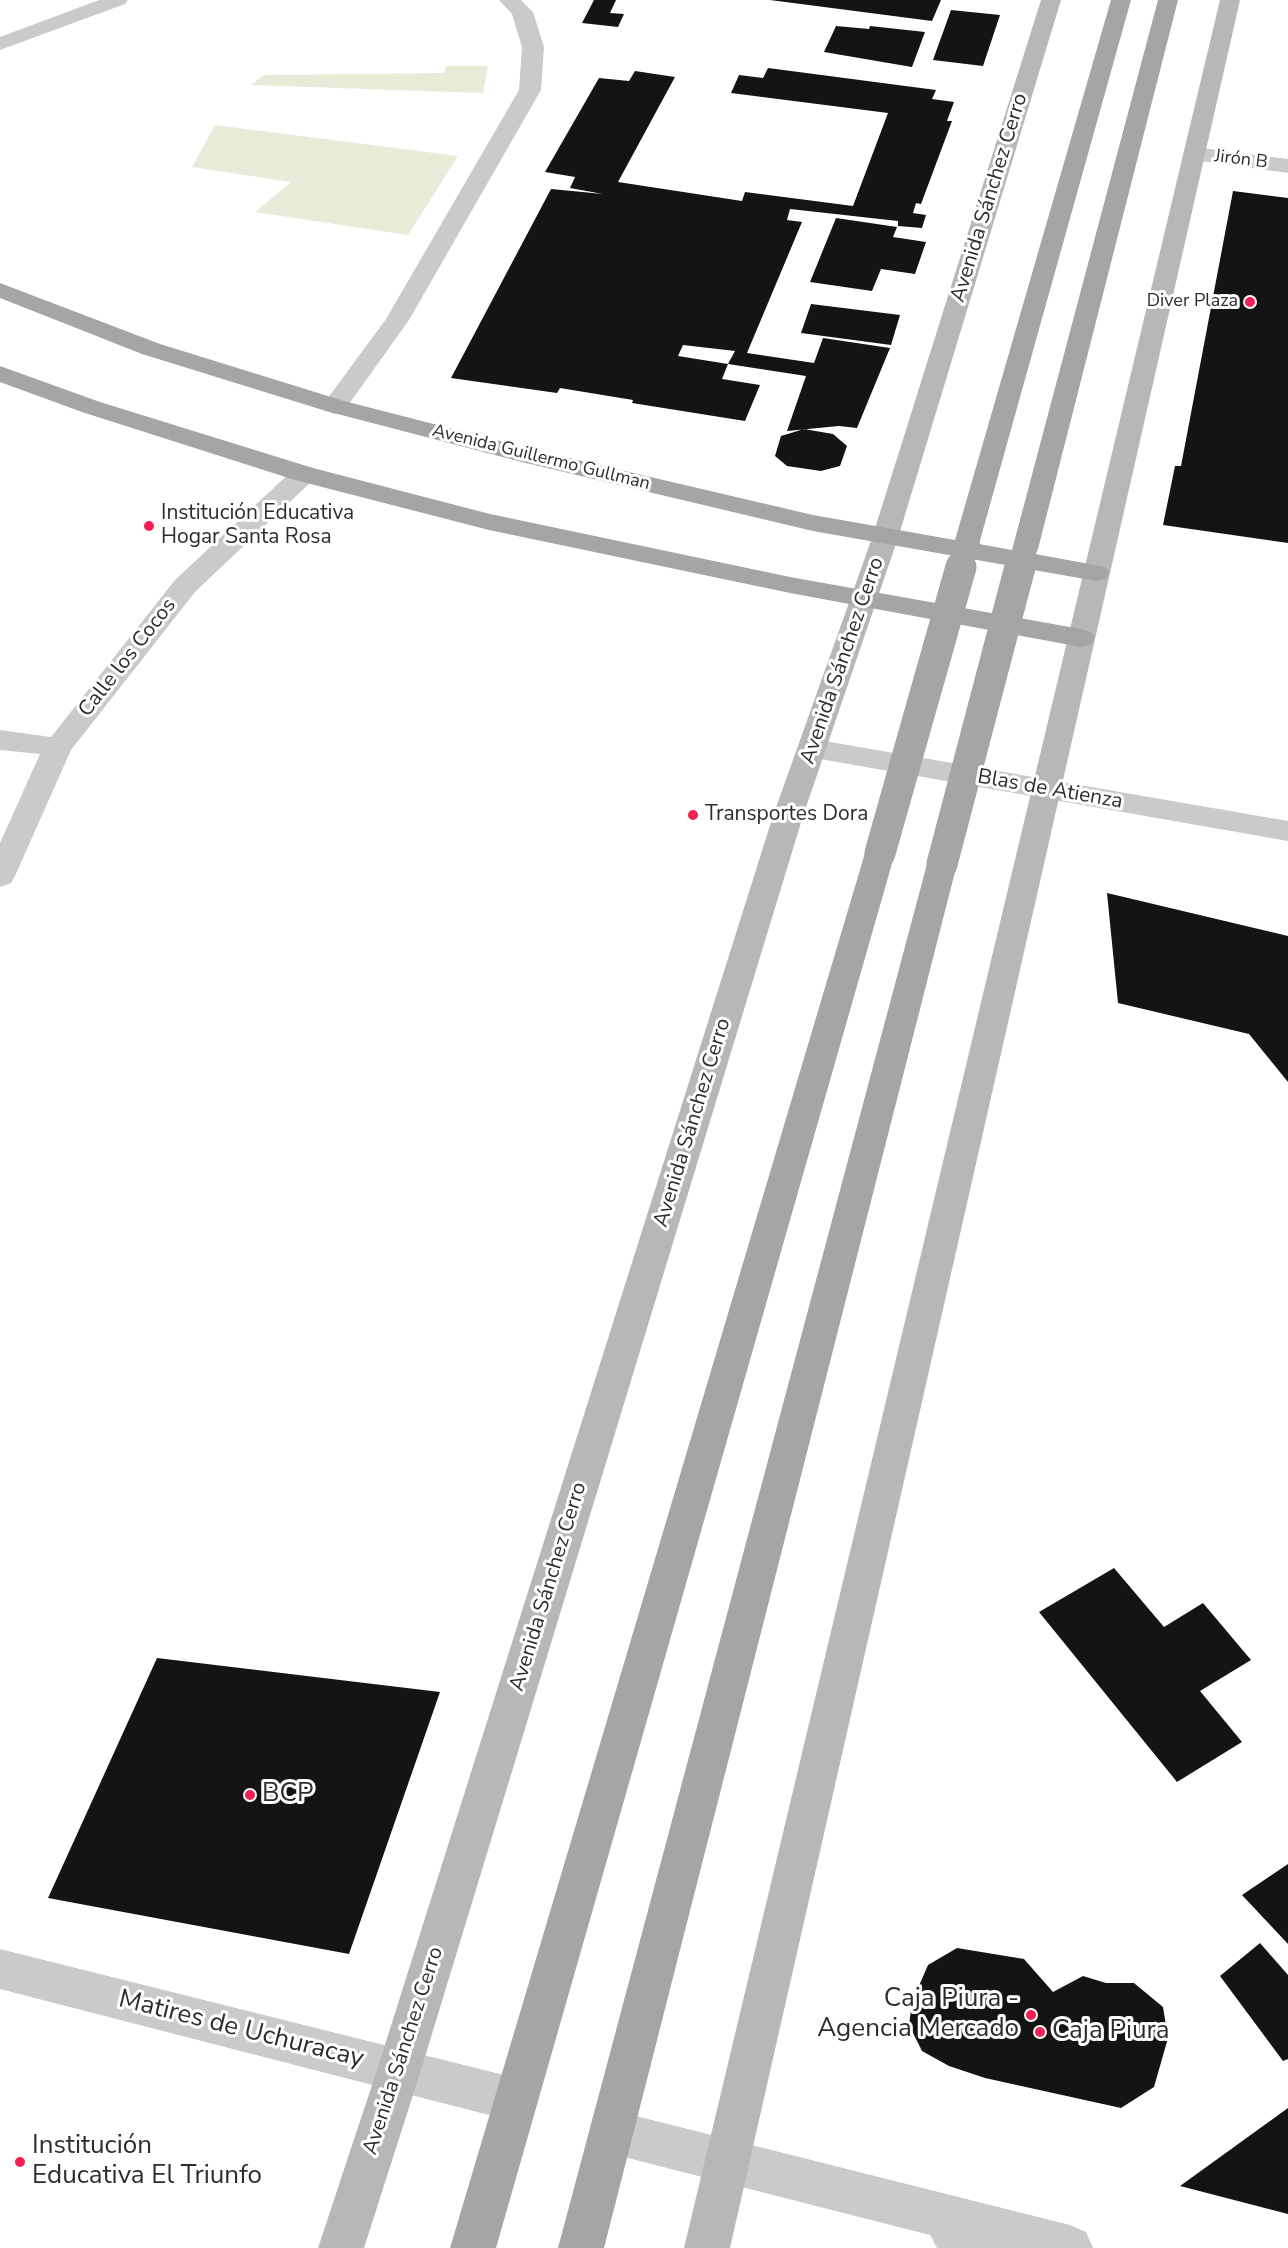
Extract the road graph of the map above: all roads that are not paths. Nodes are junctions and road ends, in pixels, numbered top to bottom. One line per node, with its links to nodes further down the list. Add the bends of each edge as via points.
1 (118, 0): 7 (street)
2 (509, 0): 12 (street, via 522,12 534,47 530,90 397,320)
3 (1051, 0): 14 (main road, Avenida Sánchez Cerro)
4 (1121, 0): 26 (main road, bridge, via 879,853)
5 (1167, 0): 27 (main road, bridge)
6 (1230, 0): 8 (main road)
7 (0, 44)
8 (1194, 154): 9 (street, Jirón B); 15 (main road)
9 (1288, 166)
10 (0, 290): 12 (main road, Avenida Guillermo Gullman, via 152,349)
11 (0, 373): 13 (main road, via 91,407)
12 (335, 406): 14 (main road, Avenida Guillermo Gullman, via 531,457)
13 (304, 474): 16 (main road, via 489,522); 19 (street, Calle los Cocos, via 185,586)
14 (885, 538): 15 (main road, Avenida Guillermo Gullman); 16 (main road, Avenida Sánchez Cerro)
15 (1096, 573): 17 (main road)
16 (865, 598): 17 (main road); 20 (main road, Avenida Sánchez Cerro)
17 (1082, 638): 21 (main road)
18 (0, 740): 19 (street)
19 (58, 747): 23 (street, Calle los Cocos)
20 (813, 749): 21 (street, Blas de Atienza); 25 (main road, Avenida Sánchez Cerro, via 785,828)
21 (1046, 789): 22 (street, Blas de Atienza); 28 (main road)
22 (1288, 831)
23 (0, 876)
24 (0, 1969): 25 (street, Matires de Uchuracay)
25 (399, 2070): 26 (street, Matires de Uchuracay); 30 (main road, Avenida Sánchez Cerro)
26 (516, 2100): 31 (main road)
27 (612, 2132): 28 (street); 32 (main road)
28 (727, 2161): 29 (street); 33 (main road)
29 (953, 2232): 34 (street)
30 (341, 2248)
31 (473, 2248)
32 (581, 2248)
33 (707, 2248)
34 (1070, 2248)

